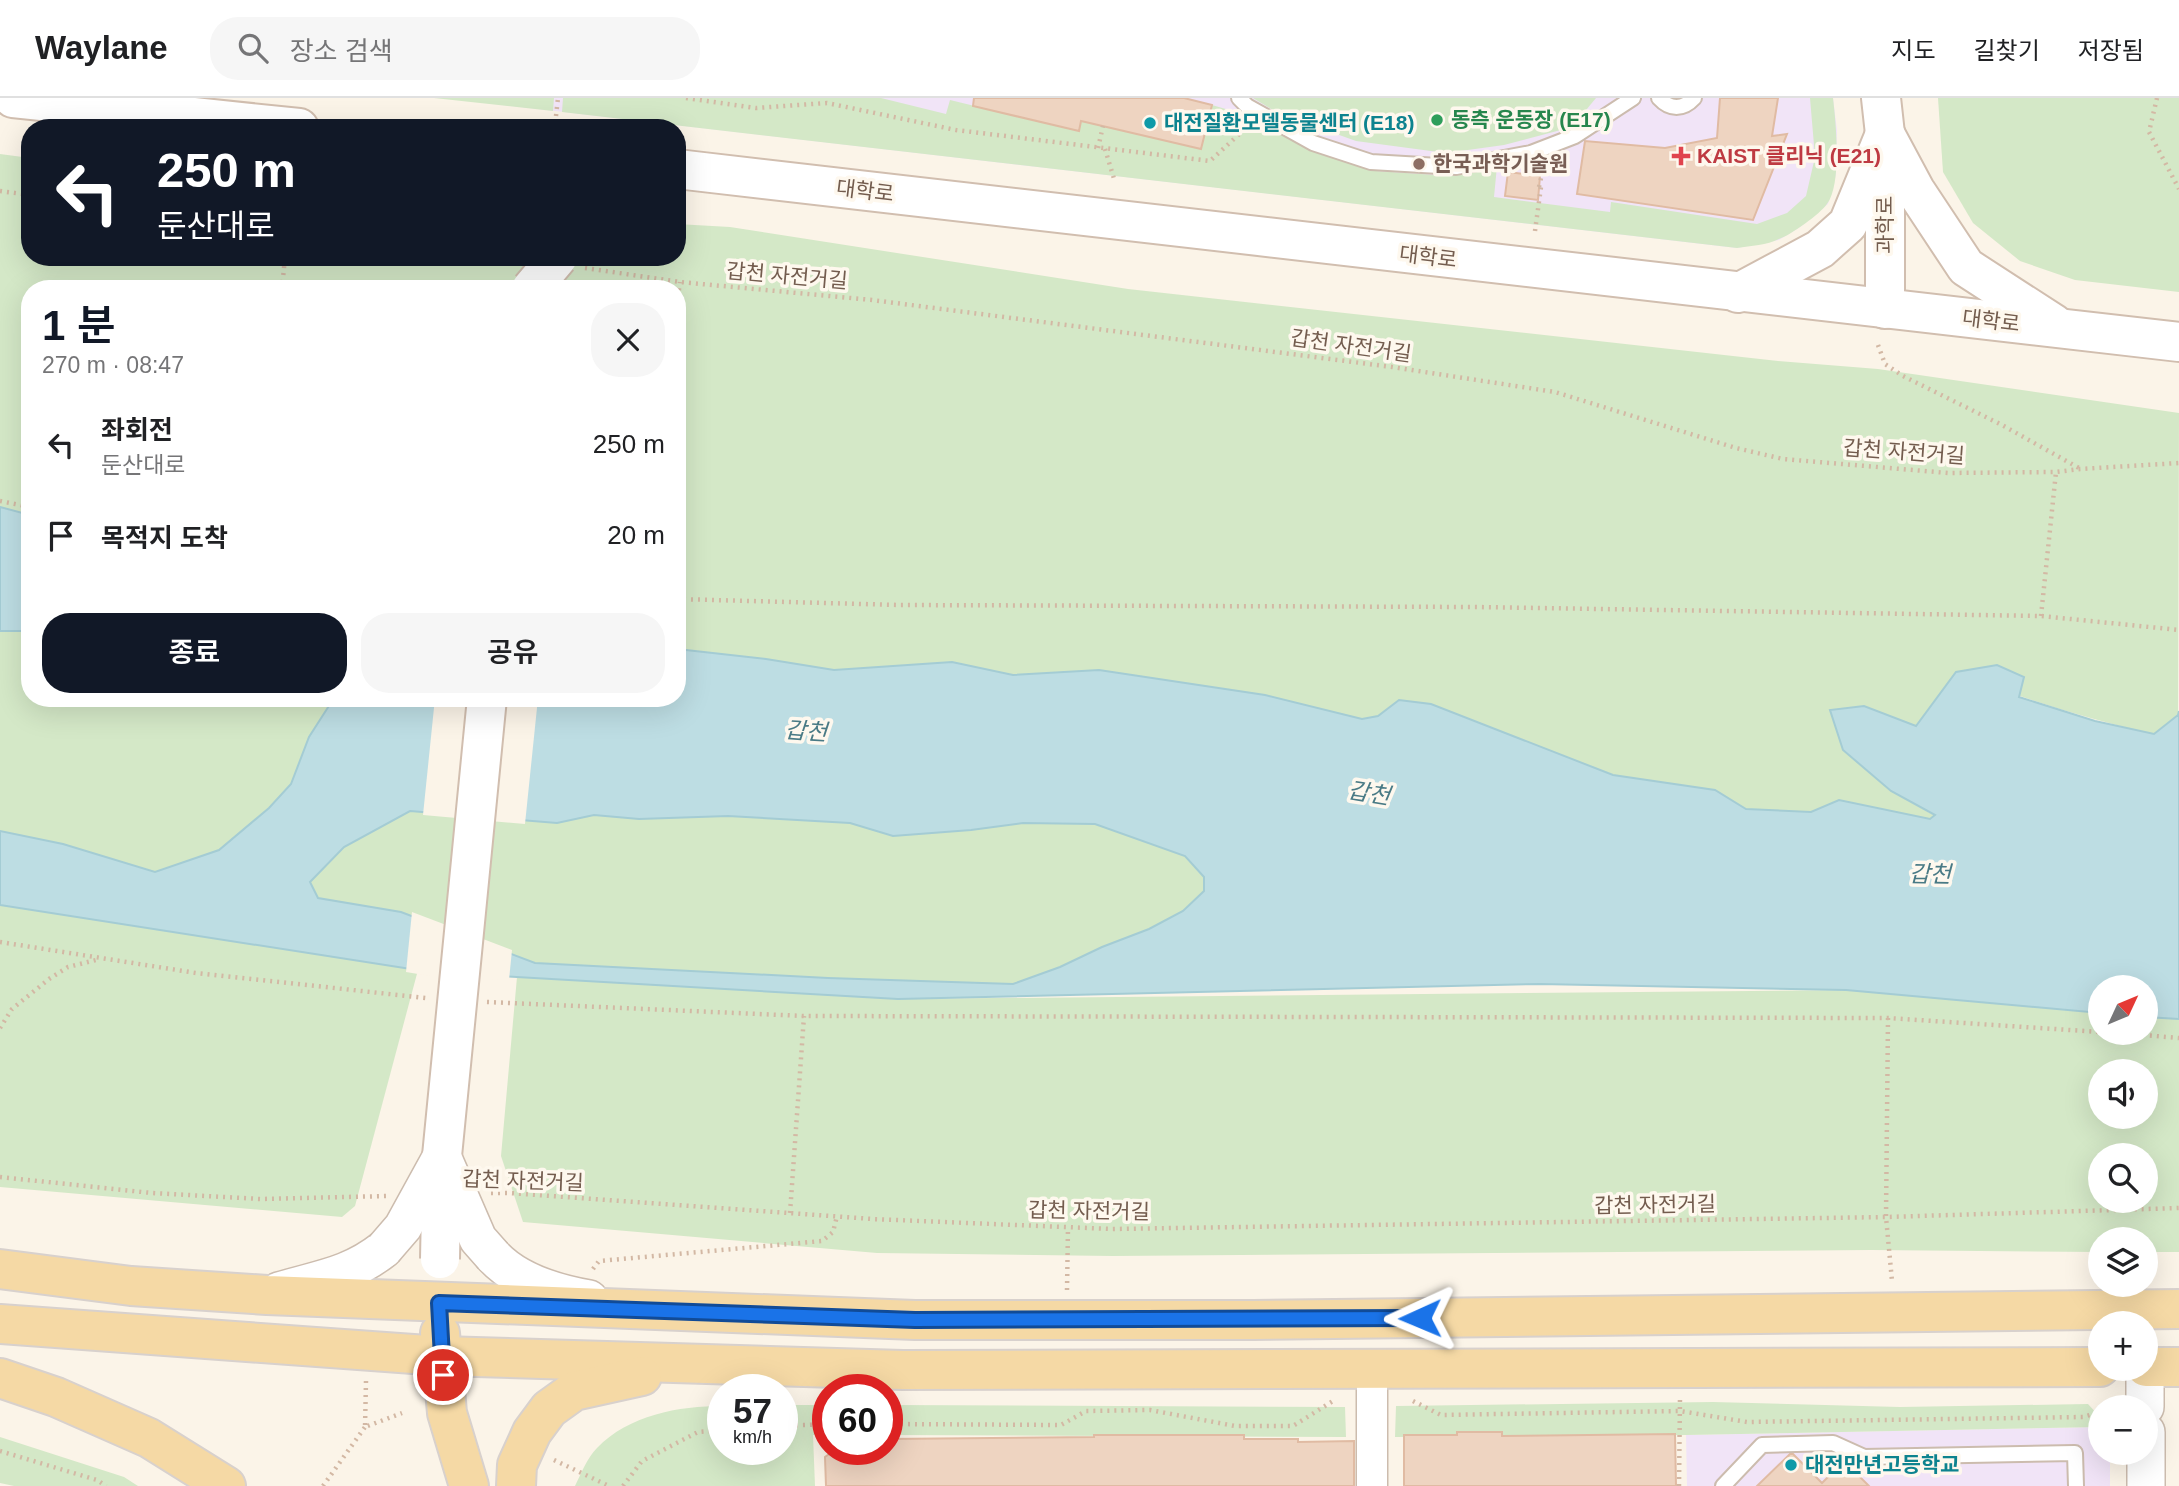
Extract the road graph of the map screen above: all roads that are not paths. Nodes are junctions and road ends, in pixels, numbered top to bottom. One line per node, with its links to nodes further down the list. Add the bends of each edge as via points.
1 (13, 98): 7 (main road)
2 (1239, 98): 3 (lane, via 1313,143 1371,162 1456,167 1531,153 1575,136)
3 (1633, 98)
4 (1659, 98): 5 (lane, via 1681,107)
5 (1694, 98)
6 (1883, 116): 11 (main road, via 1848,224 1820,248); 12 (main road, 과학로); 13 (main road, via 1915,190 1966,267)
7 (213, 119)
8 (686, 171): 11 (main road, 대학로)
9 (562, 266): 10 (main road, bridge)
10 (543, 280)
11 (1738, 293): 12 (main road, 대학로)
12 (1882, 327): 13 (main road, 대학로)
13 (2061, 330): 14 (main road, 대학로)
14 (2179, 342)
15 (486, 707): 16 (main road, bridge)
16 (442, 1156): 18 (street, bridge, via 403,1227 384,1249 339,1275); 19 (main road, bridge); 20 (street, bridge, via 478,1239 503,1267 570,1296)
17 (0, 1269): 18 (main road, via 131,1286)
18 (267, 1295): 19 (main road)
19 (439, 1303): 20 (main road); 23 (main road)
20 (645, 1310): 21 (main road, via 915,1320)
21 (2088, 1314)
22 (0, 1324): 23 (main road)
23 (441, 1356): 24 (main road); 30 (main road)
24 (695, 1363): 28 (main road, via 903,1370); 35 (main road, via 574,1391 550,1409 532,1432 517,1465)
25 (2088, 1367): 28 (main road)
26 (2179, 1367): 27 (main road)
27 (2158, 1368)
28 (1372, 1369): 36 (street)
29 (0, 1378): 32 (main road, via 149,1437)
30 (450, 1429): 33 (main road); 34 (main road)
31 (2146, 1465): 39 (street)
32 (226, 1486)
33 (451, 1486)
34 (469, 1486)
35 (516, 1486)
36 (1372, 1486)
37 (1723, 1486): 38 (lane, via 1762,1445 1833,1443 1864,1457 2075,1453)
38 (2076, 1486)
39 (2146, 1486)

